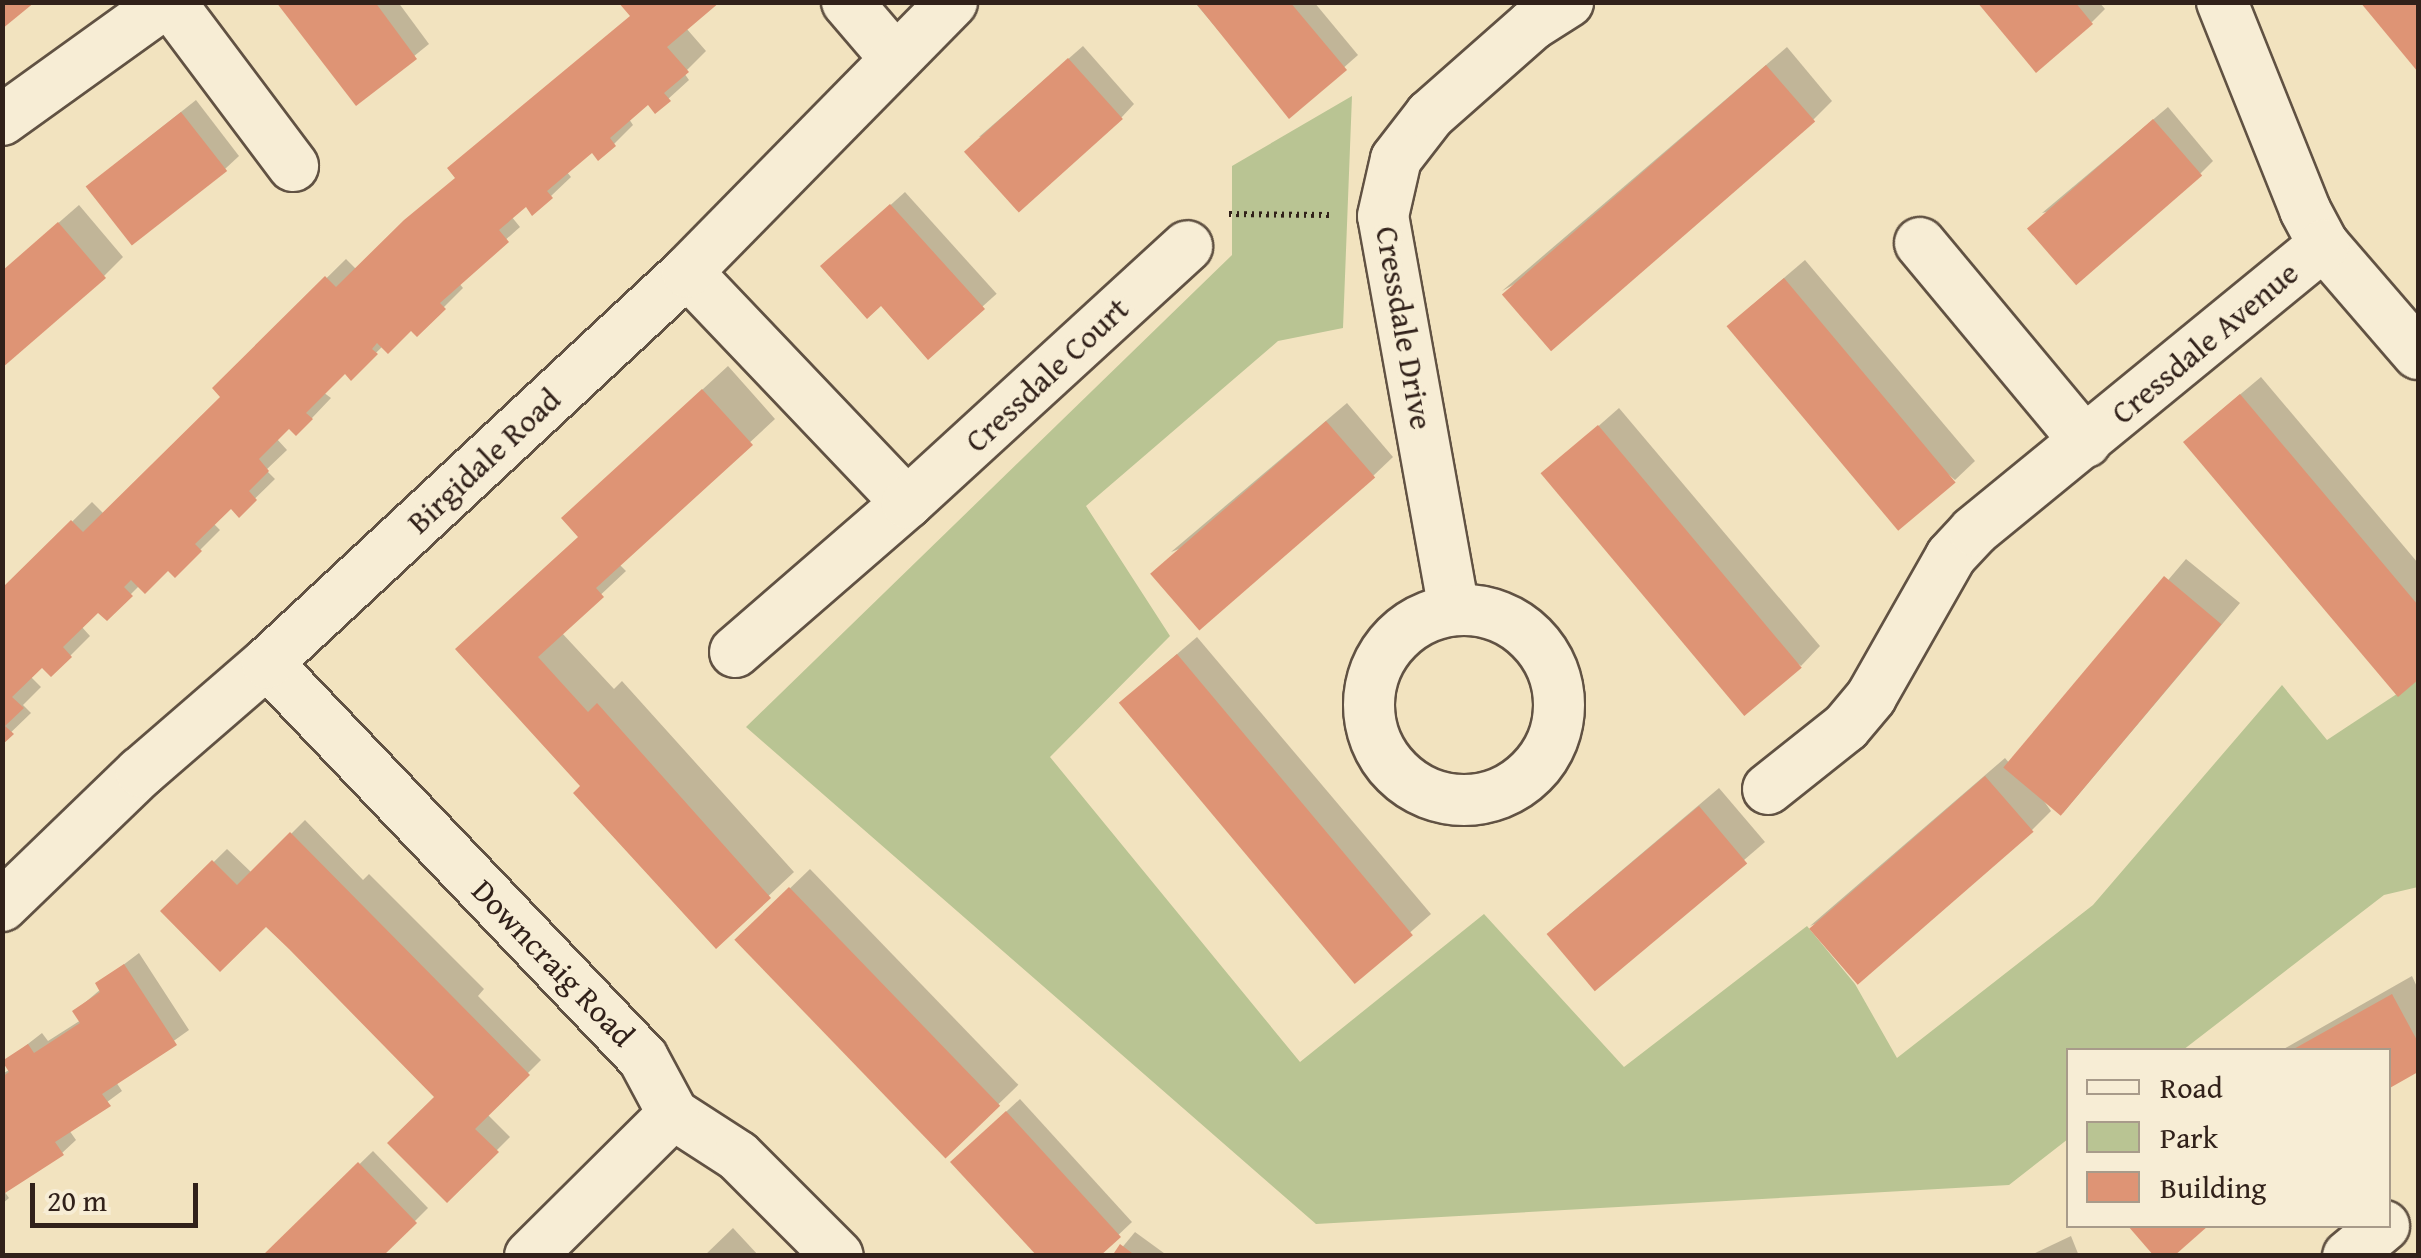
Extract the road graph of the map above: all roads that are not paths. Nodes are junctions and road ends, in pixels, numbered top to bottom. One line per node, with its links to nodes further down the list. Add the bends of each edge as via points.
1 (168, 2): 7 (street); 8 (street)
2 (847, 2): 6 (street)
3 (952, 2): 6 (street, Birgidale Road)
4 (2222, 2): 10 (street)
5 (1538, 10): 16 (street, Cressdale Drive, via 1396,159 1383,216)
6 (895, 58): 12 (street, Birgidale Road)
7 (2, 120)
8 (293, 166)
9 (1920, 243): 14 (street, Cressdale Avenue)
10 (2324, 245): 13 (street); 14 (street, Cressdale Avenue)
11 (1187, 246): 15 (street, Cressdale Court)
12 (687, 272): 15 (street); 18 (street, Birgidale Road)
13 (2418, 354)
14 (2086, 442): 19 (street, Cressdale Avenue, via 1951,556 1871,698 1846,727)
15 (908, 503): 17 (street, Cressdale Court)
16 (1454, 610)
17 (735, 652)
18 (268, 664): 20 (street, Birgidale Road, via 141,772); 21 (street, Downcraig Road, via 643,1058)
19 (1768, 789)
20 (2, 906)
21 (673, 1114): 25 (street); 26 (street, Downcraig Road, via 738,1156)
22 (2418, 1206): 23 (street)
23 (2391, 1221)
24 (2381, 1228): 27 (street)
25 (530, 1256)
26 (838, 1256)
27 (2348, 1256)

